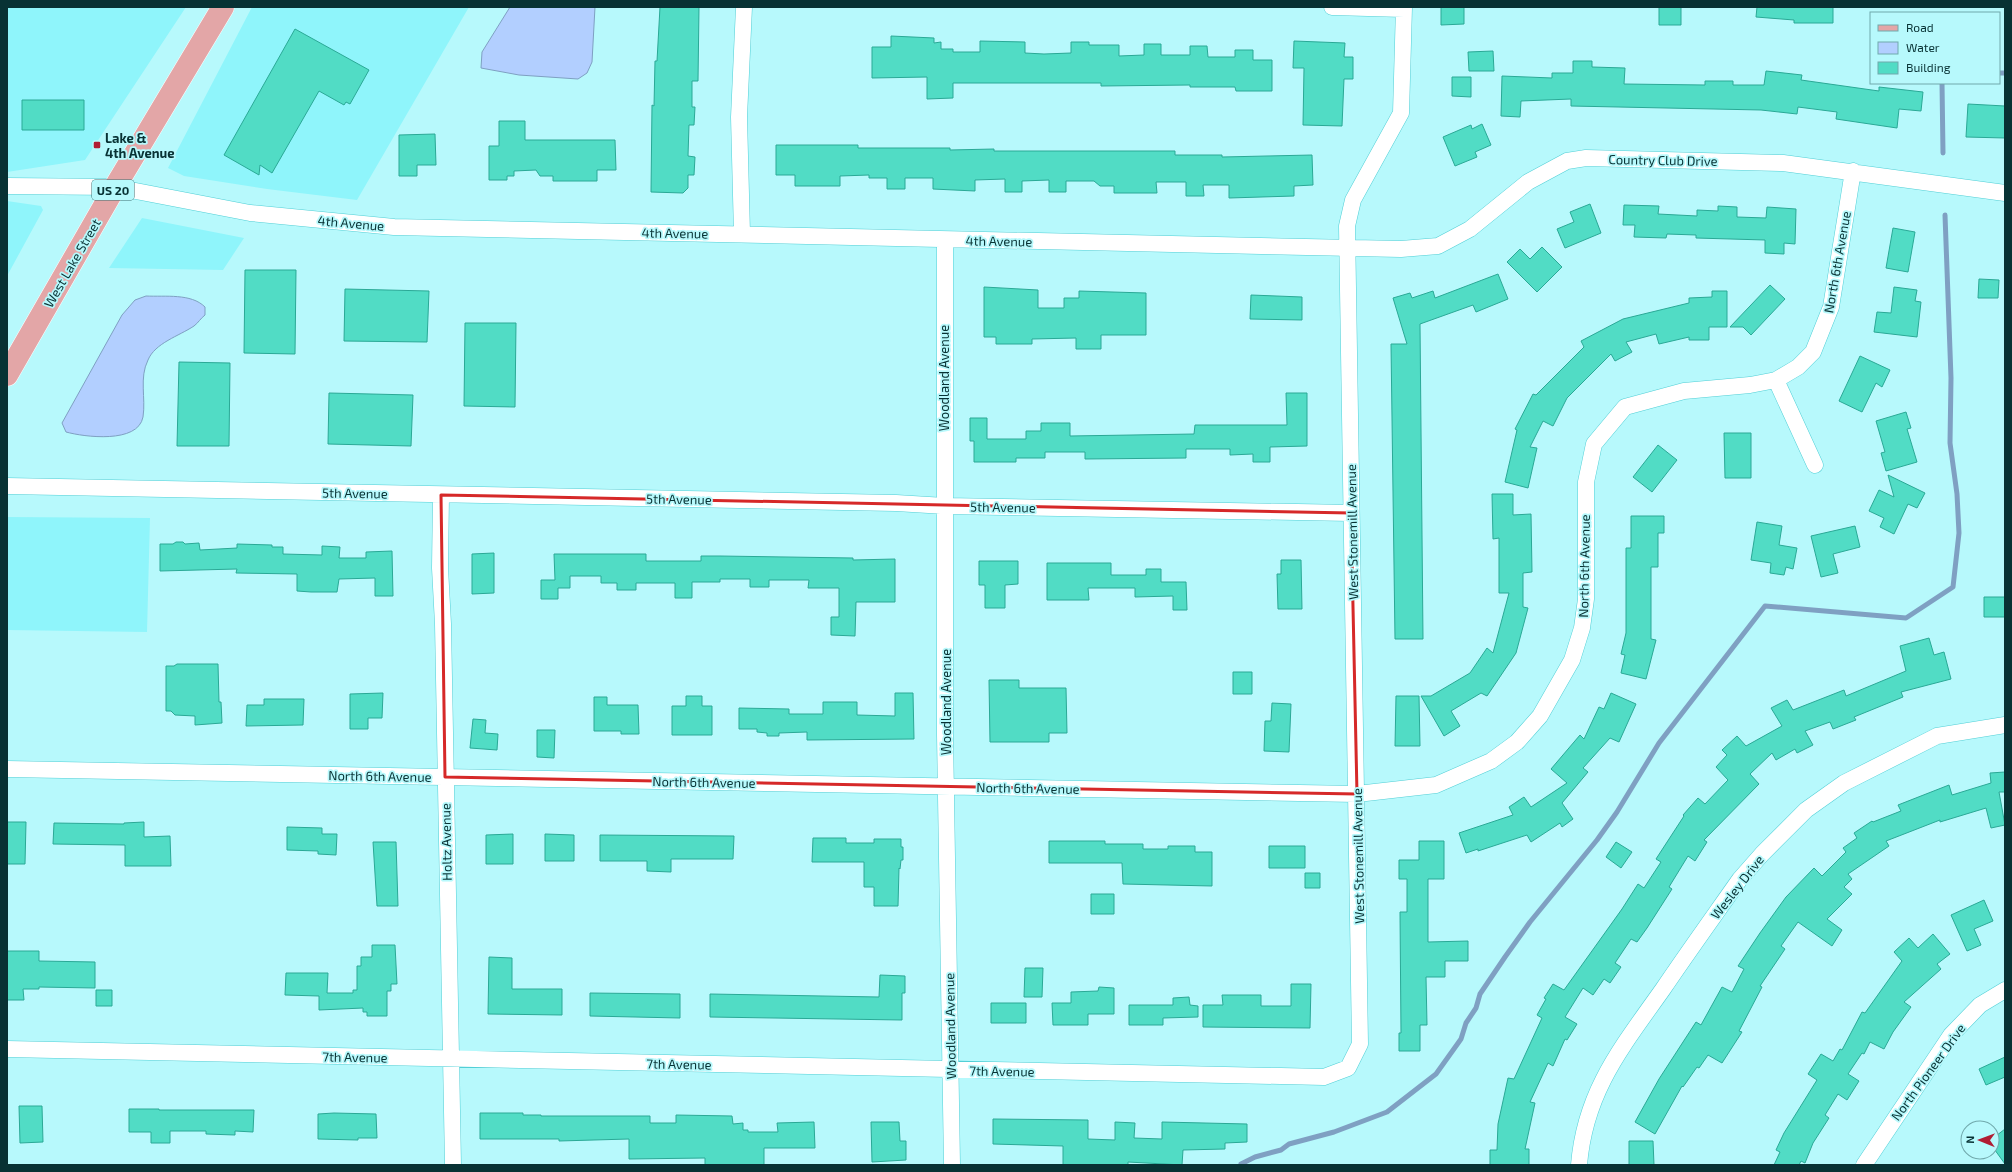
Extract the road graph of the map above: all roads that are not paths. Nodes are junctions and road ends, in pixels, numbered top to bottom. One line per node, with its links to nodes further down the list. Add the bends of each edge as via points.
1 (223, 7): 7 (main road, West Lake Street / US 20)
2 (744, 7): 9 (street, via 740,117)
3 (1332, 7): 4 (street)
4 (1404, 8): 11 (street, West Stonemill Avenue, via 1401,113 1353,200)
5 (1853, 171): 8 (street, Country Club Drive); 11 (street, Country Club Drive, via 1783,163 1586,158 1567,161 1528,182 1470,229 1438,246 1401,249); 13 (street, North 6th Avenue, via 1831,307 1813,352 1798,367)
6 (7, 186): 7 (street, 4th Avenue)
7 (115, 187): 9 (street, 4th Avenue, via 250,213 394,227); 12 (main road, West Lake Street / US 20)
8 (2005, 193)
9 (742, 234): 10 (street, 4th Avenue)
10 (945, 240): 11 (street, 4th Avenue); 17 (street, Woodland Avenue)
11 (1346, 247): 18 (street, West Stonemill Avenue, via 1351,388)
12 (7, 375)
13 (1776, 380): 14 (street); 23 (street, North 6th Avenue, via 1684,391 1625,407 1594,444 1586,482 1586,599 1582,628 1572,660 1540,716 1517,742 1491,761 1436,785)
14 (1815, 465)
15 (7, 486): 16 (street, 5th Avenue)
16 (441, 495): 17 (street, 5th Avenue); 21 (street, Holtz Avenue, via 440,568)
17 (945, 506): 18 (street, 5th Avenue); 22 (street, Woodland Avenue)
18 (1351, 513): 23 (street, West Stonemill Avenue)
19 (2005, 725): 31 (street, Wesley Drive, via 1937,736 1844,783 1806,810 1762,854 1740,879 1613,1060 1595,1094 1580,1149)
20 (7, 769): 21 (street, North 6th Avenue)
21 (445, 777): 22 (street, North 6th Avenue); 26 (street, Holtz Avenue)
22 (947, 787): 23 (street, North 6th Avenue); 28 (street, Woodland Avenue)
23 (1357, 794): 27 (street, West Stonemill Avenue, via 1360,1044)
24 (2005, 990): 32 (street, North Pioneer Drive, via 1980,1005 1951,1035)
25 (7, 1050): 26 (street, 7th Avenue)
26 (450, 1059): 28 (street, 7th Avenue); 29 (street, Holtz Avenue)
27 (1348, 1068): 28 (street, 7th Avenue, via 1324,1077)
28 (951, 1070): 30 (street, Woodland Avenue)
29 (453, 1165)
30 (952, 1165)
31 (1579, 1165)
32 (1864, 1165)

